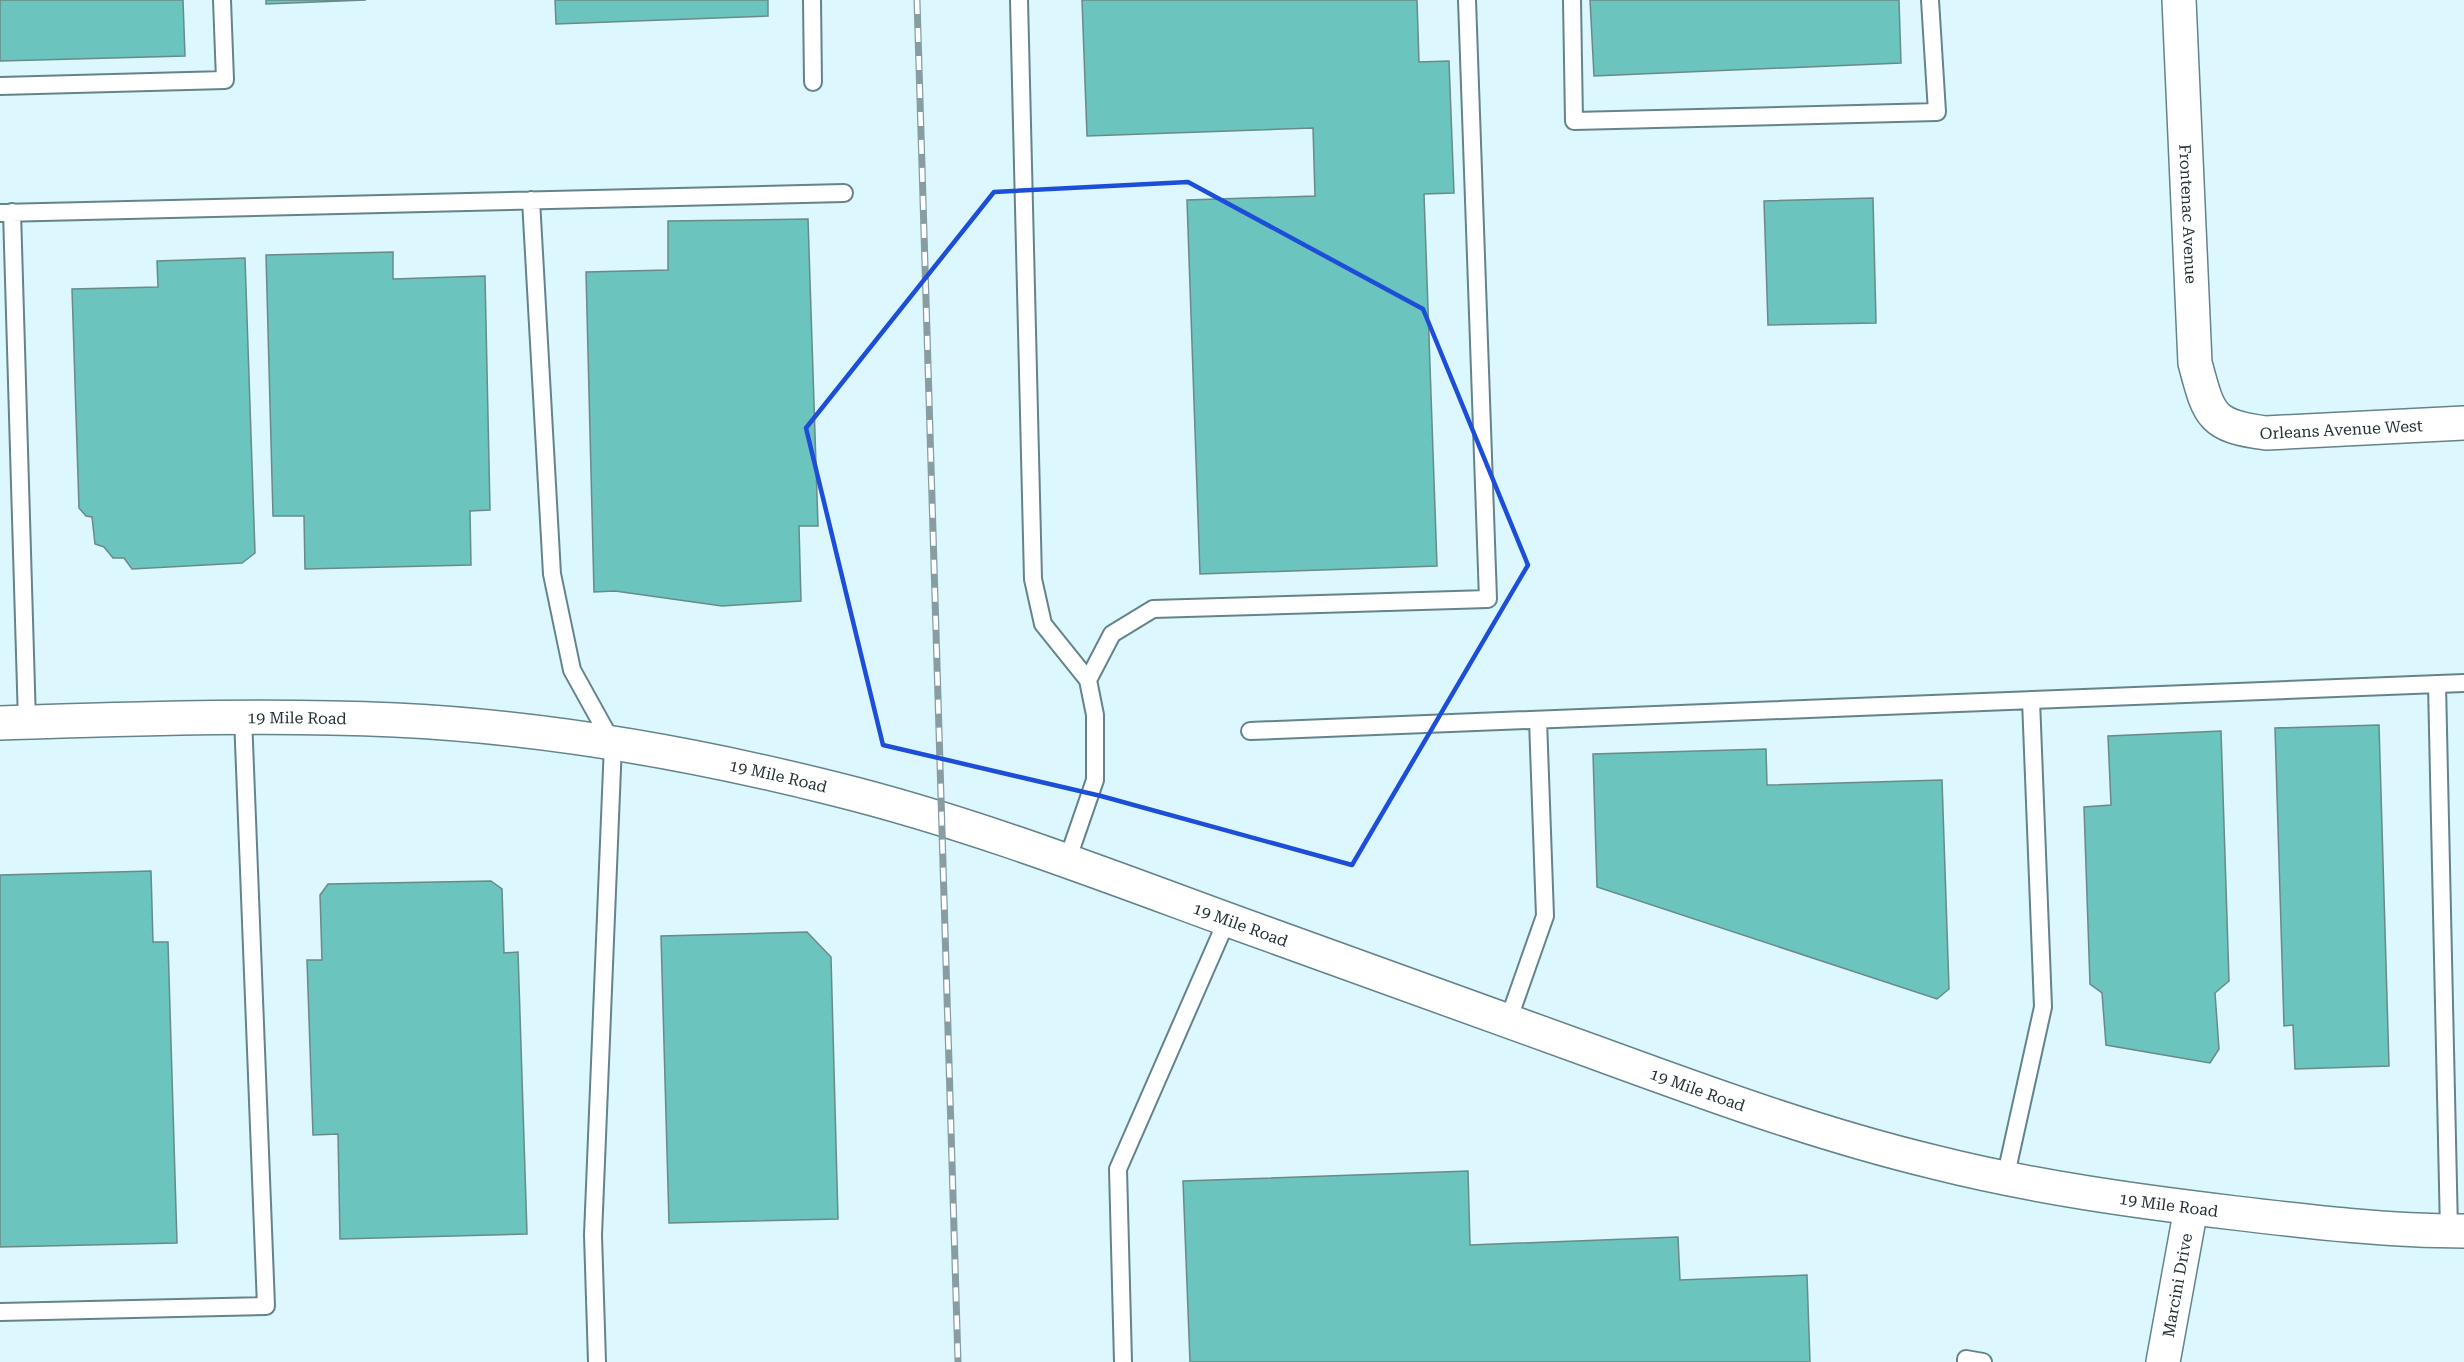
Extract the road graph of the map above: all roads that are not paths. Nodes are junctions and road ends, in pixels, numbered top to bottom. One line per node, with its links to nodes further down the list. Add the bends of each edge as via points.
1 (222, 0): 9 (lane, via 225,80)
2 (812, 0): 8 (lane)
3 (1019, 0): 15 (lane, via 1034,579 1043,624)
4 (1467, 0): 15 (lane, via 1488,599 1153,609 1112,634)
5 (1572, 0): 6 (lane, via 1574,121 1937,112)
6 (1930, 0)
7 (2180, 0): 13 (street, Frontenac Avenue, via 2195,363 2206,403)
8 (813, 82)
9 (0, 86)
10 (844, 193): 11 (lane)
11 (531, 200): 12 (lane); 23 (lane, via 552,574 572,670)
12 (6, 213): 21 (lane)
13 (2220, 422): 14 (street, Orleans Avenue West, via 2266,433)
14 (2464, 423)
15 (1088, 680): 24 (lane, via 1095,715 1095,780)
16 (2464, 683): 17 (lane)
17 (2438, 684): 18 (lane); 29 (lane)
18 (2031, 700): 20 (lane); 27 (lane, via 2043,1007)
19 (243, 717): 21 (street, 19 Mile Road); 23 (street, 19 Mile Road, via 412,721 544,733); 30 (lane, via 266,1306)
20 (1538, 720): 22 (lane); 26 (lane, via 1545,916)
21 (13, 723)
22 (1250, 731)
23 (613, 744): 24 (street, 19 Mile Road, via 839,790 943,819); 31 (lane, via 593,1235)
24 (1067, 861): 25 (street, 19 Mile Road)
25 (1227, 920): 26 (street, 19 Mile Road); 32 (lane, via 1118,1169)
26 (1508, 1021): 27 (street, 19 Mile Road, via 1768,1114)
27 (2005, 1179): 28 (street, 19 Mile Road)
28 (2191, 1208): 29 (street, 19 Mile Road, via 2364,1227); 35 (street, Marcini Drive)
29 (2456, 1231)
30 (0, 1312)
31 (597, 1362)
32 (1123, 1362)
33 (1966, 1362): 34 (lane)
34 (1983, 1362)
35 (2163, 1362)

